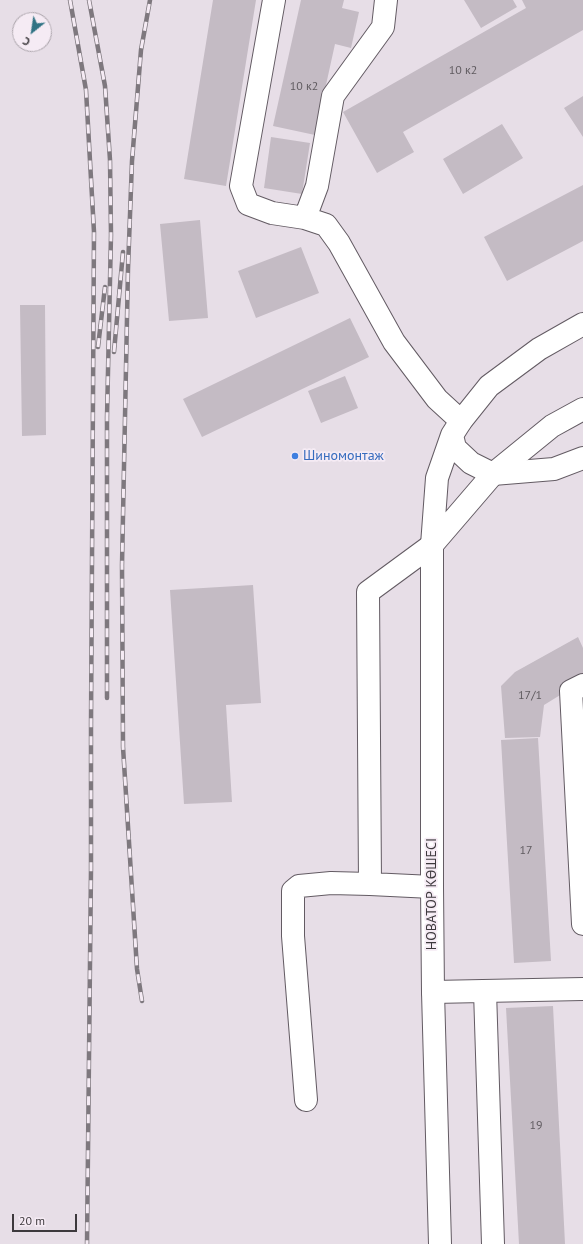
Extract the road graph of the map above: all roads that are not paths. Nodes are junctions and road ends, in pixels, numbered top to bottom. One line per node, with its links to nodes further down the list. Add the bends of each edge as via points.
1 (274, 0): 3 (main road, via 241,186 248,204 272,213)
2 (386, 0): 3 (main road, via 383,27 333,96 317,186)
3 (305, 218): 6 (main road, via 326,225 339,243 394,342)
4 (583, 324): 6 (main road, НОВАТОР КӨШЕСІ, via 540,349 489,386)
5 (583, 408): 8 (main road, via 552,426)
6 (457, 428): 8 (main road, via 455,448 471,463); 9 (main road, НОВАТОР КӨШЕСІ, via 437,478)
7 (583, 458): 8 (main road, via 554,468)
8 (493, 474): 9 (main road)
9 (432, 545): 11 (main road, via 368,592); 12 (main road, НОВАТОР КӨШЕСІ)
10 (583, 685): 13 (main road, via 571,691)
11 (370, 884): 12 (main road); 17 (main road, via 331,883 299,886 292,891 293,936)
12 (432, 887): 16 (main road, НОВАТОР КӨШЕСІ)
13 (583, 924)
14 (583, 989): 15 (main road)
15 (485, 991): 16 (main road); 19 (main road)
16 (433, 992): 18 (main road, НОВАТОР КӨШЕСІ)
17 (306, 1100)
18 (440, 1244)
19 (493, 1244)

